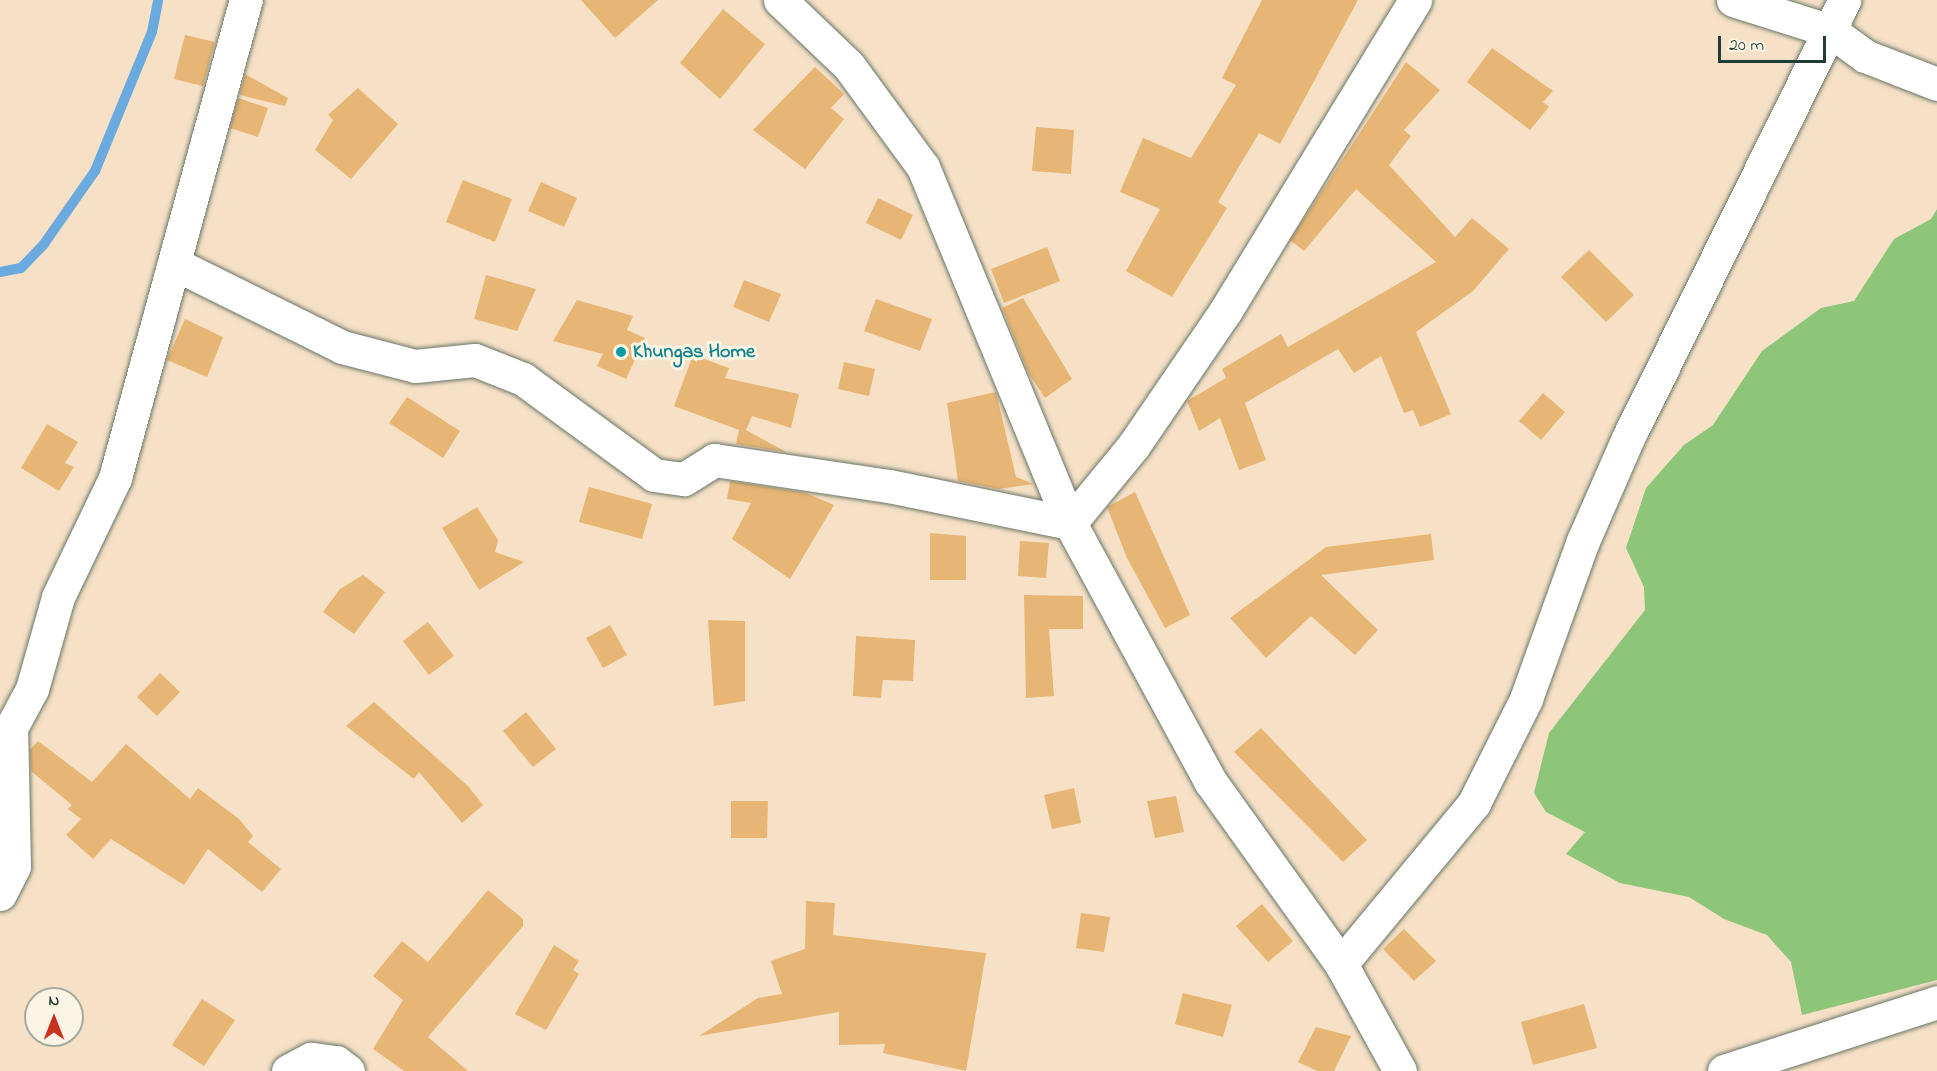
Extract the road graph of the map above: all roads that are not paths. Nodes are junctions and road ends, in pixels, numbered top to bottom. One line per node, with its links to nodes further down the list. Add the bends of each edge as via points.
1 (246, 0): 8 (street)
2 (780, 0): 9 (street, via 849,66 923,167)
3 (1415, 0): 9 (street, via 1226,310 1134,445)
4 (1733, 0): 6 (street)
5 (1844, 0): 6 (street)
6 (1831, 31): 7 (street, via 1865,56); 11 (street, via 1628,438 1583,541 1526,699 1474,803)
7 (1937, 84)
8 (177, 265): 9 (street, via 342,347 415,366 475,360 523,379 654,475 684,479 714,460 889,486); 10 (street, via 115,478 58,597 32,688 11,728 14,866)
9 (1070, 523): 11 (street, via 1210,781)
10 (0, 894)
11 (1341, 964): 15 (street)
12 (1937, 1002): 16 (street)
13 (288, 1071): 14 (street, via 311,1059)
14 (348, 1071)
15 (1400, 1071)
16 (1724, 1071)

